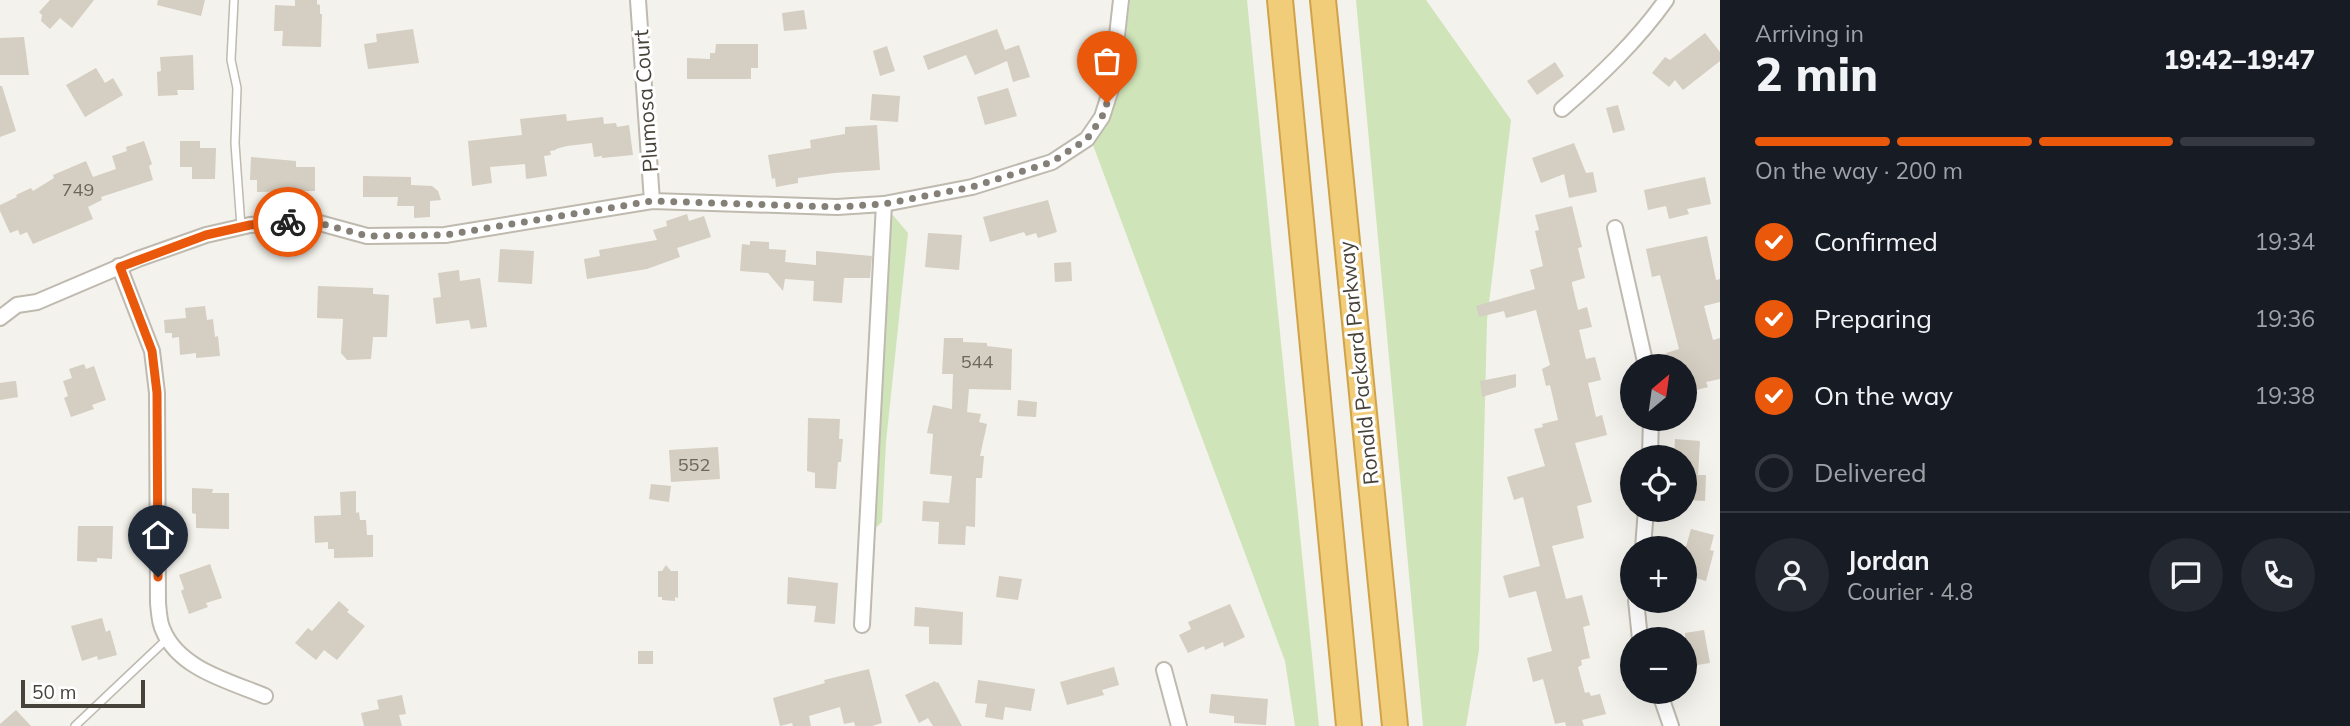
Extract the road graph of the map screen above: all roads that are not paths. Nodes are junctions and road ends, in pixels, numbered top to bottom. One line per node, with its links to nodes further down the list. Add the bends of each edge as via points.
1 (234, 0): 10 (lane, via 231,60 237,88 235,143)
2 (638, 0): 8 (street, Plumosa Court)
3 (1121, 0): 9 (street, via 1111,89 1102,117 1087,139 1041,166 972,187)
4 (1280, 0): 22 (highway, Ronald Packard Parkway)
5 (1323, 0): 23 (highway, Ronald Packard Parkway)
6 (1667, 0): 7 (street, via 1619,56)
7 (1562, 109)
8 (652, 201): 9 (street, via 837,207); 10 (street, via 445,235 367,236 312,221)
9 (884, 204): 15 (street)
10 (241, 227): 12 (street)
11 (1615, 228): 14 (street)
12 (120, 267): 13 (street, via 37,302 17,305); 16 (street, via 152,351 157,393 158,603)
13 (0, 318)
14 (1643, 354)
15 (862, 625)
16 (168, 639): 18 (street, via 194,666); 20 (lane)
17 (1164, 670): 21 (street)
18 (265, 696)
19 (1663, 704): 24 (street)
20 (75, 726)
21 (1179, 726)
22 (1349, 726)
23 (1395, 726)
24 (1671, 726)

